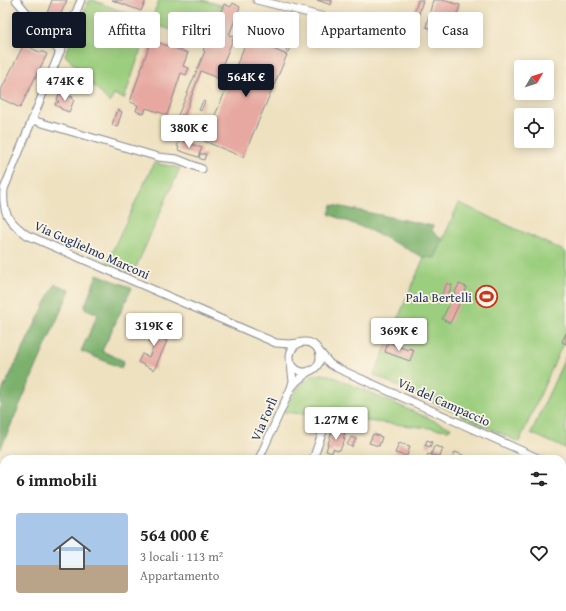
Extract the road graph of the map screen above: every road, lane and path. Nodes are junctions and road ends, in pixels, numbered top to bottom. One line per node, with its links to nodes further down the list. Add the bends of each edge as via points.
1 (16, 0): 5 (street)
2 (81, 0): 5 (street, Via Guglielmo Marconi)
3 (257, 0): 4 (street)
4 (307, 13)
5 (60, 52): 6 (street, Via Guglielmo Marconi)
6 (32, 120): 7 (street, via 158,157 177,159); 8 (street, Via Guglielmo Marconi, via 4,190 4,210 14,226 27,235)
7 (202, 169)
8 (276, 342): 9 (street, Via Guglielmo Marconi); 11 (street, Via Guglielmo Marconi, via 287,353)
9 (299, 343): 10 (street, via 313,344); 11 (street, via 291,349)
10 (319, 351): 12 (street, Via del Campaccio, via 330,364); 13 (street, via 319,361)
11 (290, 362): 13 (street, via 299,371); 14 (street, Via Forlì, via 293,380)
12 (338, 368): 13 (street, Via del Campaccio); 18 (street, Via del Campaccio)
13 (311, 370): 14 (street, Via Forlì)
14 (291, 388): 16 (street, Via Forlì)
15 (328, 417): 17 (street)
16 (261, 455)
17 (314, 455)
18 (531, 455)

